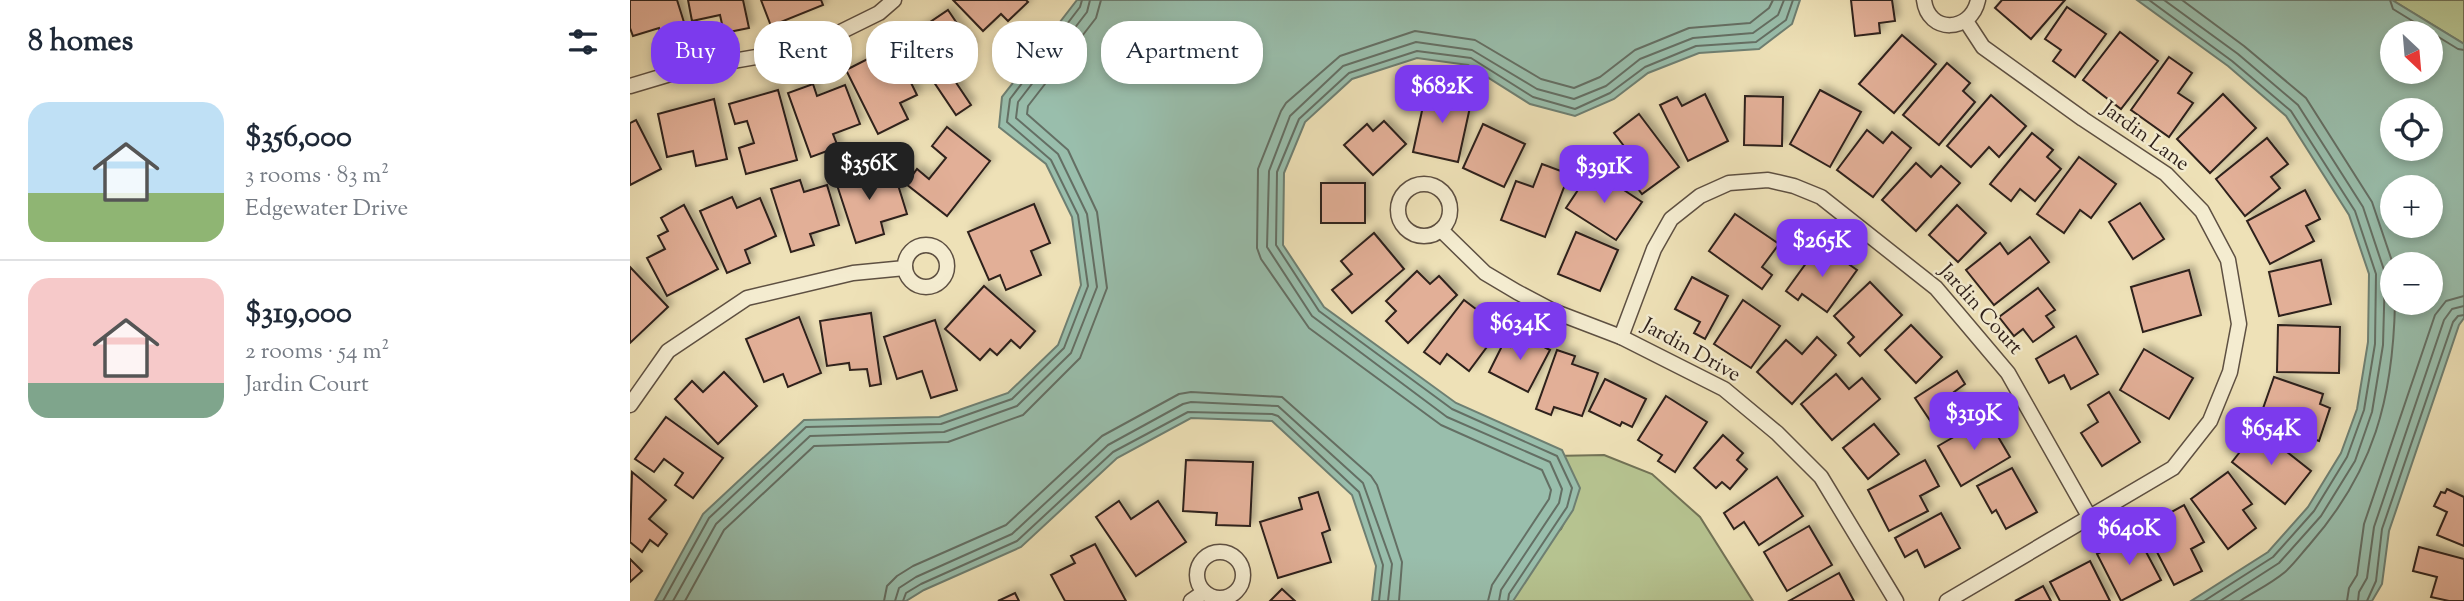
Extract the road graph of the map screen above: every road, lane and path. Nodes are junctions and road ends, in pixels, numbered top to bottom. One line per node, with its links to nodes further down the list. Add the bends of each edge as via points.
1 (894, 0): 5 (street, via 879,13 808,48 687,69)
2 (1924, 0): 4 (street, via 1928,13 1941,24)
3 (1979, 0): 4 (street)
4 (1966, 21): 10 (street, Jardin Lane, via 1983,47 2166,174 2202,211 2228,260 2239,324 2230,372 2210,421 2173,468)
5 (630, 86)
6 (1441, 230): 8 (street, Jardin Drive, via 1495,279 1553,311)
7 (905, 268): 9 (street, via 853,273 747,298 668,351)
8 (1621, 337): 10 (street, Jardin Court, via 1654,249 1671,219 1700,196 1729,183 1768,180 1794,186 1821,198 1936,288 2008,373); 13 (street, Jardin Drive, via 1724,389 1777,433 1821,477)
9 (630, 405)
10 (2090, 518): 14 (street, Jardin Lane)
11 (1204, 592): 12 (street)
12 (1191, 601)
13 (1896, 601)
14 (1947, 601)

